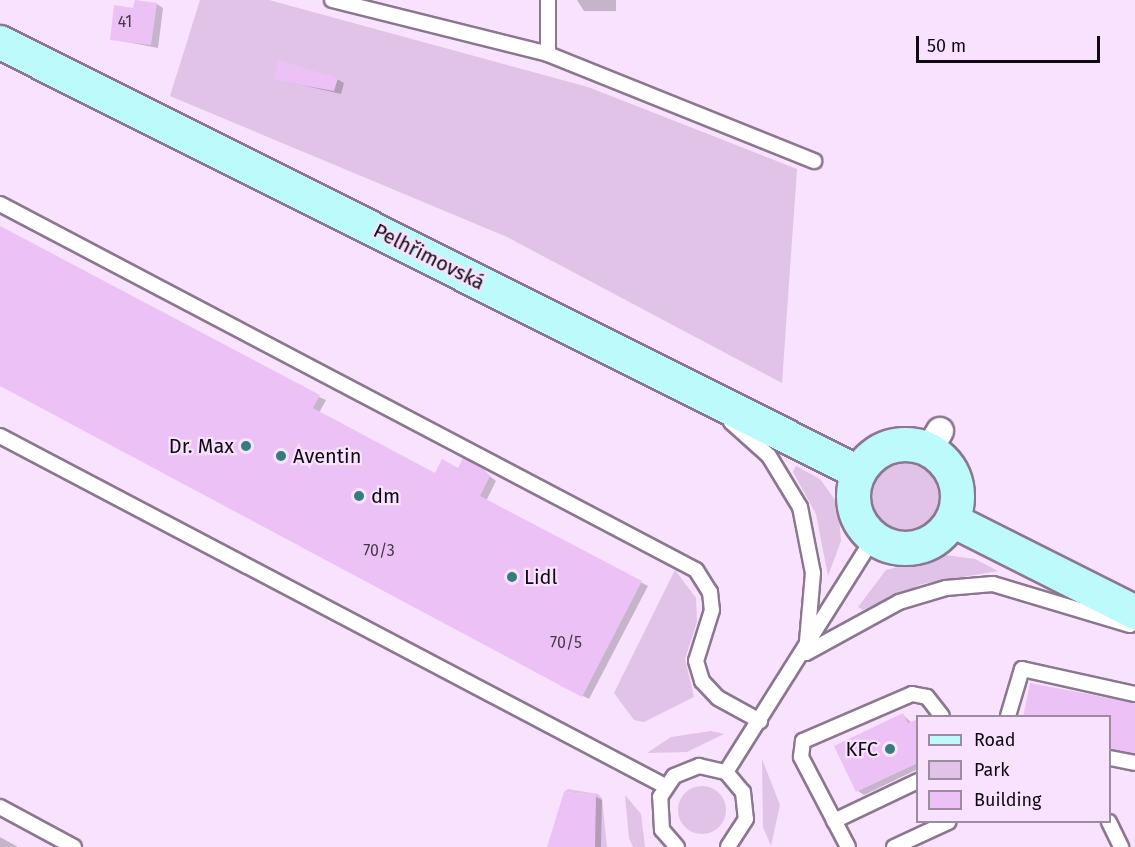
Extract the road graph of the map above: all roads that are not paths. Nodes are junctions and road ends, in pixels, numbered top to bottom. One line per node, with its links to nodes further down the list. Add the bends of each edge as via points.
1 (332, 0): 4 (lane)
2 (548, 0): 4 (lane)
3 (0, 42): 7 (main road, Pelhřimovská)
4 (548, 54): 5 (lane)
5 (814, 161)
6 (0, 204): 18 (lane, via 696,570 710,592 712,610 696,661 702,681 718,698)
7 (698, 393): 9 (main road, Pelhřimovská); 14 (lane, via 769,456 800,507 813,573)
8 (0, 436): 23 (lane)
9 (858, 472): 10 (main road, via 888,446 934,440 954,480); 11 (main road, via 856,516)
10 (952, 520): 11 (main road, via 937,537 917,548 887,546); 12 (main road)
11 (873, 538): 14 (lane)
12 (1135, 612)
13 (1135, 627): 14 (lane, via 993,584 946,588 899,602)
14 (806, 653): 18 (lane)
15 (1135, 694): 17 (lane, via 1022,669)
16 (940, 715): 25 (lane, via 927,697 912,694 803,741 801,757)
17 (1009, 715)
18 (760, 721): 21 (lane)
19 (1111, 758): 20 (lane)
20 (1135, 763)
21 (726, 772): 23 (lane, via 713,767 686,769); 28 (lane, via 747,805)
22 (916, 782): 25 (lane)
23 (665, 786): 30 (lane, via 658,819)
24 (0, 807): 29 (lane)
25 (834, 820): 31 (lane)
26 (946, 823): 32 (lane)
27 (1109, 823): 33 (lane)
28 (734, 845)
29 (74, 847)
30 (676, 847)
31 (848, 847)
32 (894, 847)
33 (1121, 847)

